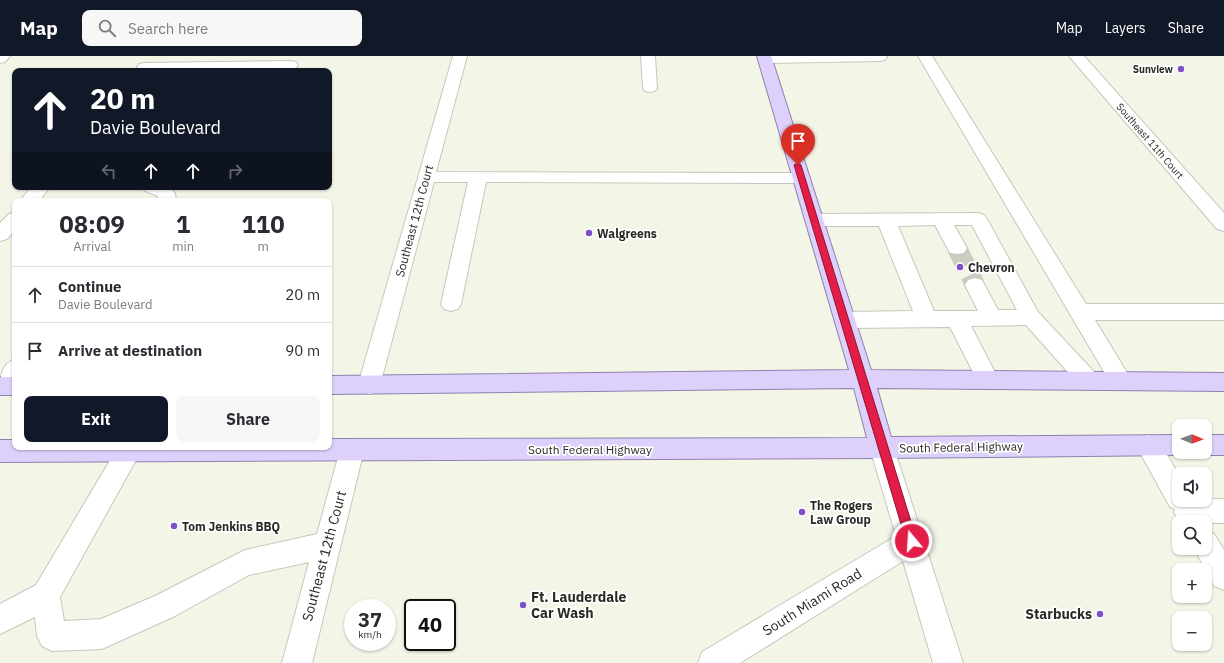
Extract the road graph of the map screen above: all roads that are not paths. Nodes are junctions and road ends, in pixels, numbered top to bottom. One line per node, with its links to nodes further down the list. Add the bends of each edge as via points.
1 (3, 56): 8 (street)
2 (460, 56): 12 (street, Southeast 12th Court)
3 (648, 56): 11 (street)
4 (925, 56): 28 (street)
5 (1076, 56): 22 (street, Southeast 11th Court)
6 (765, 57): 7 (street); 14 (main road)
7 (880, 57)
8 (0, 59)
9 (146, 65): 10 (street)
10 (291, 65)
11 (650, 88)
12 (426, 177): 13 (street); 41 (street, Southeast 12th Court)
13 (478, 177): 14 (street); 27 (street)
14 (801, 178): 20 (main road)
15 (38, 190): 17 (street)
16 (161, 190): 18 (street, via 167,192)
17 (32, 198)
18 (167, 198)
19 (941, 219): 21 (street); 25 (street); 30 (street, via 978,219)
20 (814, 220): 21 (street); 34 (main road)
21 (886, 220): 32 (street)
22 (1222, 220)
23 (12, 223): 24 (street)
24 (6, 233)
25 (956, 248)
26 (975, 285): 31 (street)
27 (451, 304)
28 (1079, 312): 29 (street); 39 (street)
29 (1224, 312)
30 (1031, 316): 31 (street); 38 (street)
31 (992, 318): 33 (street)
32 (927, 319): 33 (street); 34 (street)
33 (957, 319): 37 (street)
34 (845, 320): 36 (main road)
35 (12, 374): 42 (street)
36 (863, 379): 37 (main road); 41 (main road); 48 (main road)
37 (988, 380): 38 (main road)
38 (1089, 381): 39 (main road)
39 (1121, 381): 40 (main road)
40 (1224, 382)
41 (369, 385): 43 (main road)
42 (6, 386)
43 (332, 386)
44 (1148, 445): 45 (main road, South Federal Highway); 48 (main road, South Federal Highway); 52 (street)
45 (1172, 445)
46 (1212, 445): 47 (main road)
47 (1224, 445)
48 (882, 448): 50 (main road, South Federal Highway); 54 (street)
49 (129, 450): 50 (main road, South Federal Highway); 51 (main road, South Federal Highway); 58 (street)
50 (352, 450): 55 (street, Southeast 12th Court)
51 (0, 451)
52 (1184, 508): 53 (street)
53 (1224, 511)
54 (912, 541): 61 (street, South Miami Road); 62 (street)
55 (328, 545): 58 (street, via 245,563 164,606 102,634 52,636); 60 (street, Southeast 12th Court)
56 (1212, 555): 57 (street)
57 (1224, 576)
58 (46, 595): 59 (street)
59 (0, 620)
60 (297, 663)
61 (713, 663)
62 (948, 663)

